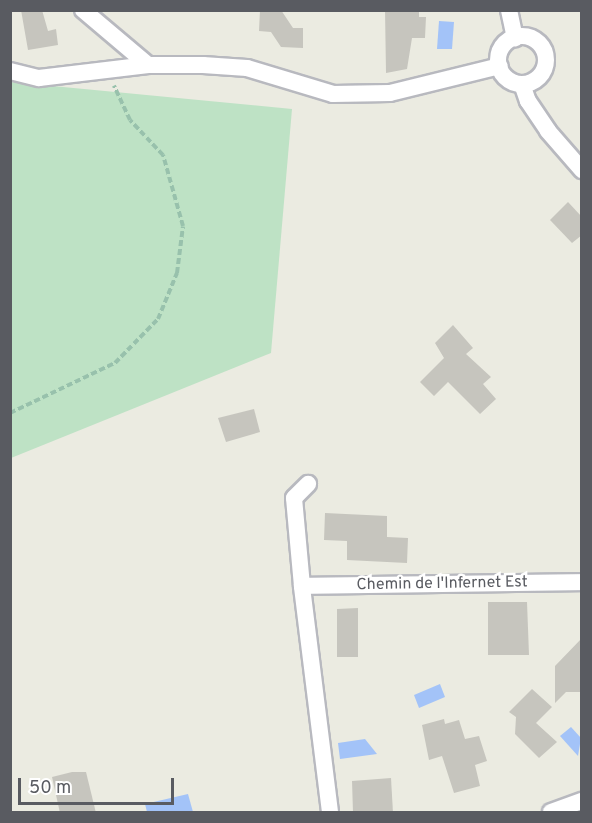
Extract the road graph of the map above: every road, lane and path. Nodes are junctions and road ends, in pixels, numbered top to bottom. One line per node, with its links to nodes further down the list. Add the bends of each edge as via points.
1 (83, 10): 4 (street)
2 (509, 10): 3 (street)
3 (515, 38): 5 (street, via 502,47); 8 (street, via 532,37 542,45 546,58 543,72)
4 (148, 65): 5 (street, via 247,68 333,94 390,93); 7 (street)
5 (500, 66): 8 (street, via 506,78)
6 (10, 71): 7 (street, via 39,78)
7 (113, 71): 10 (path, via 114,84 130,120 163,156 183,226 177,273 158,319 115,363)
8 (522, 84): 9 (street, via 548,131)
9 (582, 170)
10 (10, 413)
11 (308, 484): 13 (street, via 294,498)
12 (582, 582): 13 (street, Chemin de l'Infernet Est)
13 (302, 586): 15 (street)
14 (582, 801): 16 (street)
15 (330, 813)
16 (551, 813)

